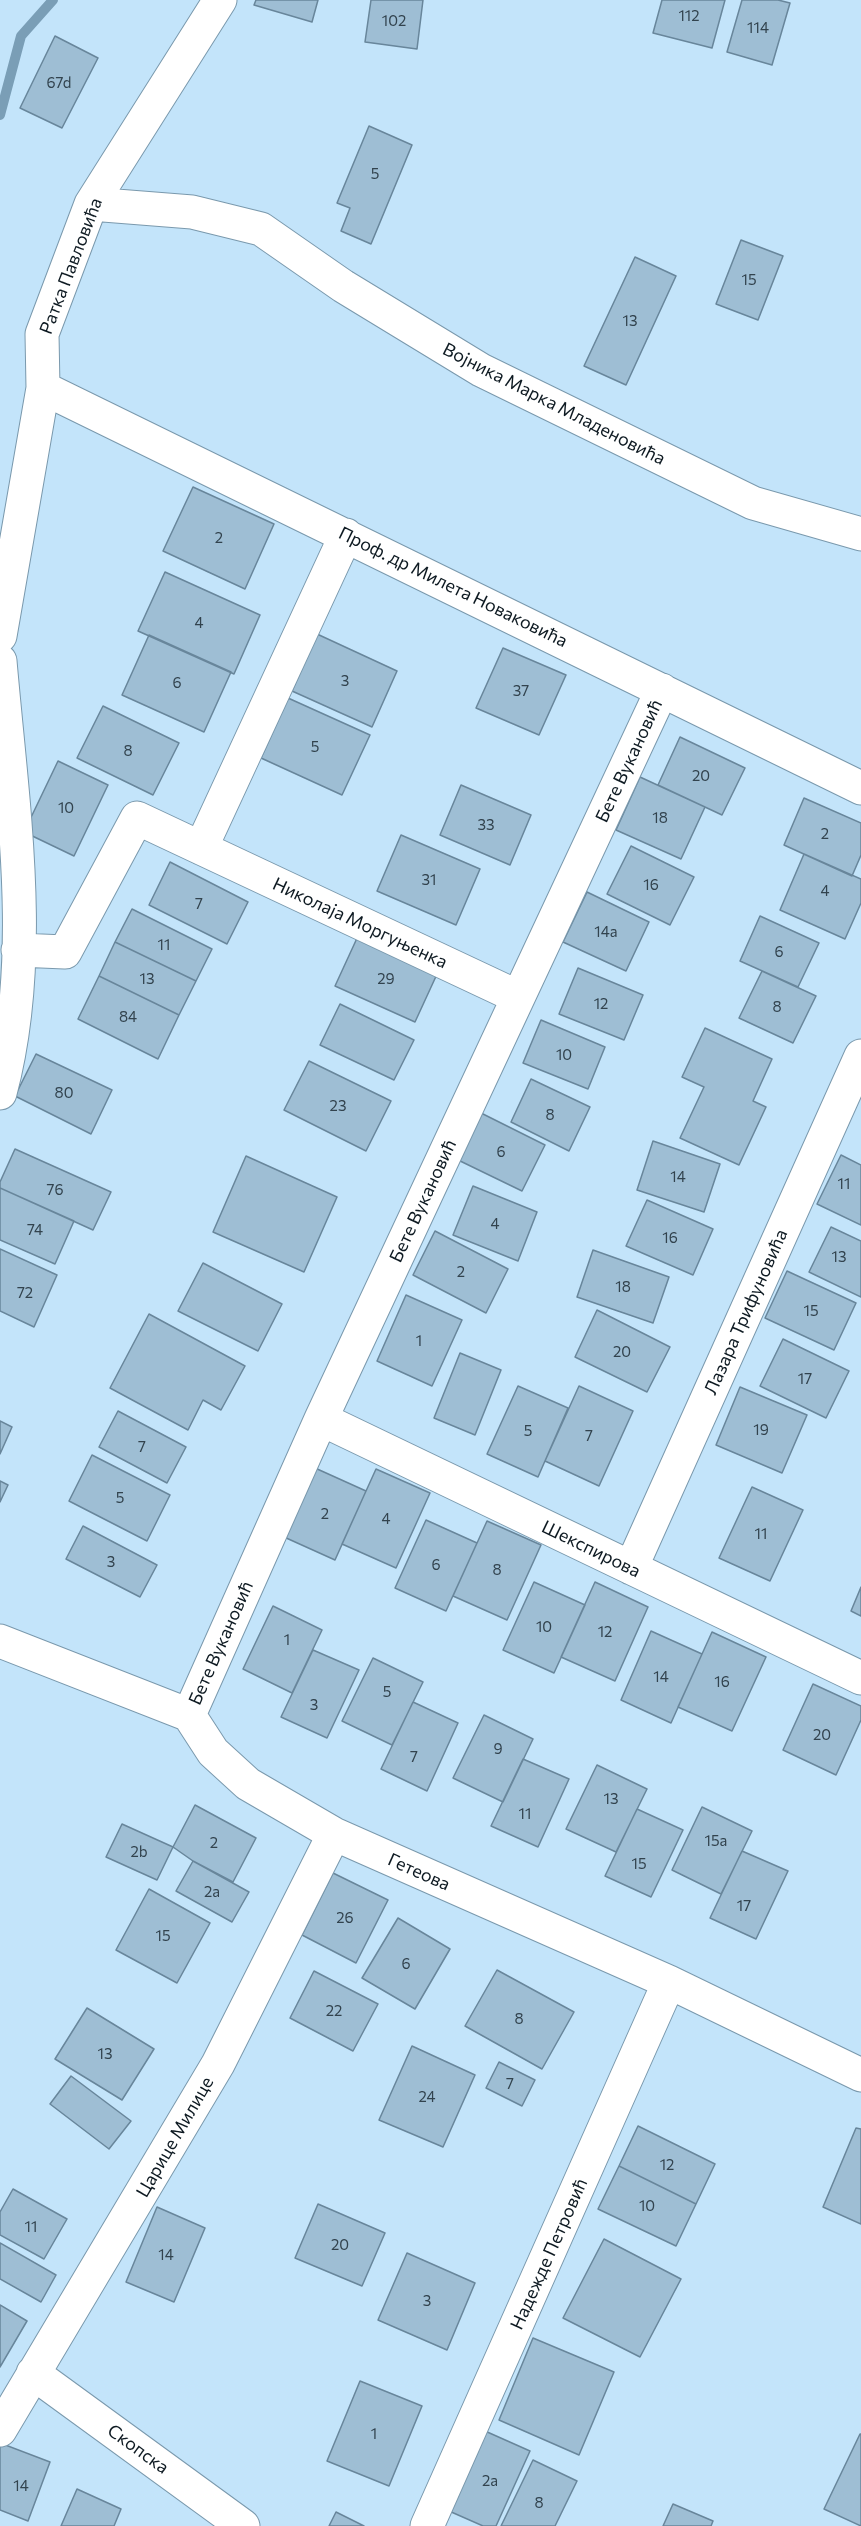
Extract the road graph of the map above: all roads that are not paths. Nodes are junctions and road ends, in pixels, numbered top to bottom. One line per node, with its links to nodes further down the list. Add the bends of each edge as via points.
1 (220, 0): 2 (street, Ратка Павловића)
2 (91, 204): 3 (street, Ратка Павловића, via 42,334); 4 (street, Војника Марка Младеновића, via 192,212 261,229 343,286 481,370 753,503)
3 (43, 388): 5 (street, Проф. др Милета Новаковића); 6 (street, Ратка Павловића)
4 (861, 534)
5 (346, 535): 8 (street, Проф. др Милета Новаковића); 10 (street)
6 (0, 636)
7 (0, 661): 11 (street, via 21,909)
8 (662, 690): 9 (street, Проф. др Милета Новаковића); 12 (street, Бете Вукановић)
9 (861, 788)
10 (201, 848): 11 (street, Николаја Моргуњенка, via 137,818 65,952); 12 (street, Николаја Моргуњенка)
11 (18, 950): 14 (street, via 11,1051)
12 (518, 997): 15 (street, Бете Вукановић)
13 (861, 1056): 16 (street, Лазара Трифуновића)
14 (0, 1093)
15 (321, 1419): 16 (street, Шекспирова); 19 (street, Бете Вукановић)
16 (631, 1568): 18 (street, Шекспирова)
17 (0, 1641): 19 (street)
18 (861, 1678)
19 (189, 1715): 20 (street, Гетеова, via 213,1752 248,1784)
20 (334, 1834): 21 (street, Гетеова); 23 (street, Царице Милице, via 218,2064)
21 (669, 1982): 22 (street, Гетеова); 26 (street, Надежде Петровић)
22 (861, 2075)
23 (33, 2373): 24 (street, Царице Милице); 25 (street, Скопска)
24 (0, 2430)
25 (243, 2526)
26 (426, 2526)

